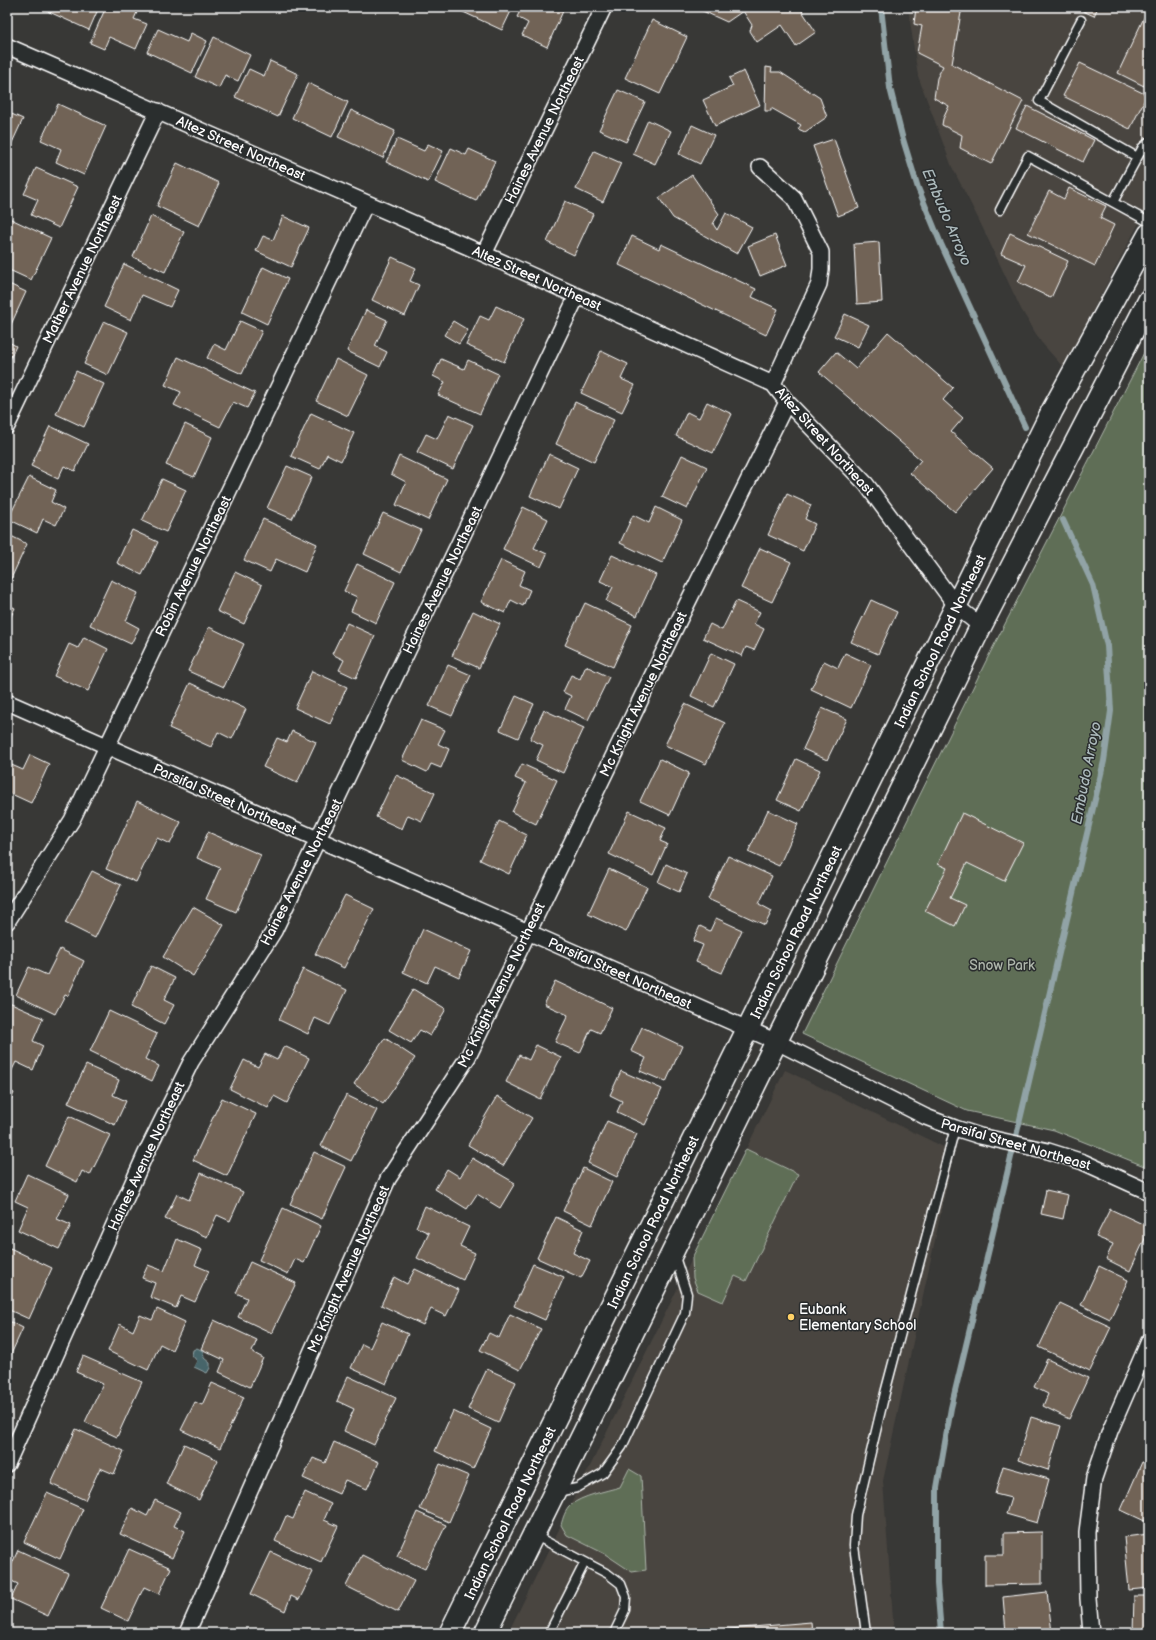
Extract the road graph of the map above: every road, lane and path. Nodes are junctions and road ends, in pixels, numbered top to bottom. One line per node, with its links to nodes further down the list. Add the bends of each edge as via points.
1 (604, 7): 13 (street, Haines Avenue Northeast)
2 (1082, 20): 6 (lane, via 1039,101)
3 (7, 46): 4 (street, Altez Street Northeast)
4 (158, 111): 9 (street, Altez Street Northeast); 18 (street, Mather Avenue Northeast)
5 (1149, 142): 6 (lane)
6 (1137, 157): 8 (lane)
7 (760, 167): 16 (street, via 794,198 821,252 822,269 819,284)
8 (1113, 202): 10 (lane, via 1028,156); 11 (lane)
9 (366, 203): 13 (street, Altez Street Northeast); 22 (street, Robin Avenue Northeast)
10 (1000, 210)
11 (1149, 222)
12 (1149, 234): 19 (street, Indian School Road Northeast, via 1052,411)
13 (484, 254): 14 (street, Altez Street Northeast)
14 (577, 296): 16 (street, Altez Street Northeast); 23 (street, Haines Avenue Northeast)
15 (1149, 300): 20 (street)
16 (773, 384): 17 (street, Altez Street Northeast)
17 (788, 402): 19 (street, Altez Street Northeast, via 866,484); 25 (street, Mc Knight Avenue Northeast)
18 (7, 426)
19 (957, 607): 20 (street, Altez Street Northeast); 26 (street, Indian School Road Northeast)
20 (981, 626): 27 (street)
21 (7, 702): 22 (street, Parsifal Street Northeast)
22 (106, 746): 23 (street, Parsifal Street Northeast); 24 (street, Robin Avenue Northeast, via 72,820)
23 (318, 839): 25 (street, Parsifal Street Northeast); 32 (street, Haines Avenue Northeast, via 274,931 191,1062 146,1153)
24 (7, 922)
25 (527, 932): 26 (street, Parsifal Street Northeast); 36 (street, Mc Knight Avenue Northeast, via 468,1057 388,1179)
26 (748, 1030): 27 (street, Parsifal Street Northeast); 37 (street, Indian School Road Northeast)
27 (777, 1042): 28 (street, Parsifal Street Northeast, via 926,1117); 30 (street)
28 (955, 1128): 29 (street, Parsifal Street Northeast, via 1083,1162); 41 (lane, via 885,1393 856,1515 854,1546)
29 (1149, 1192)
30 (673, 1253): 33 (street); 33 (lane, via 687,1294 685,1313 622,1447 603,1473 577,1488)
31 (1149, 1341): 42 (street, via 1110,1431 1094,1478 1086,1532)
32 (7, 1464)
33 (555, 1493): 34 (street)
34 (534, 1535): 35 (lane); 38 (street)
35 (585, 1562): 39 (lane); 40 (lane, via 621,1584 626,1597 625,1610)
36 (187, 1633)
37 (450, 1633)
38 (485, 1633)
39 (549, 1633)
40 (614, 1633)
41 (866, 1633)
42 (1092, 1633)

